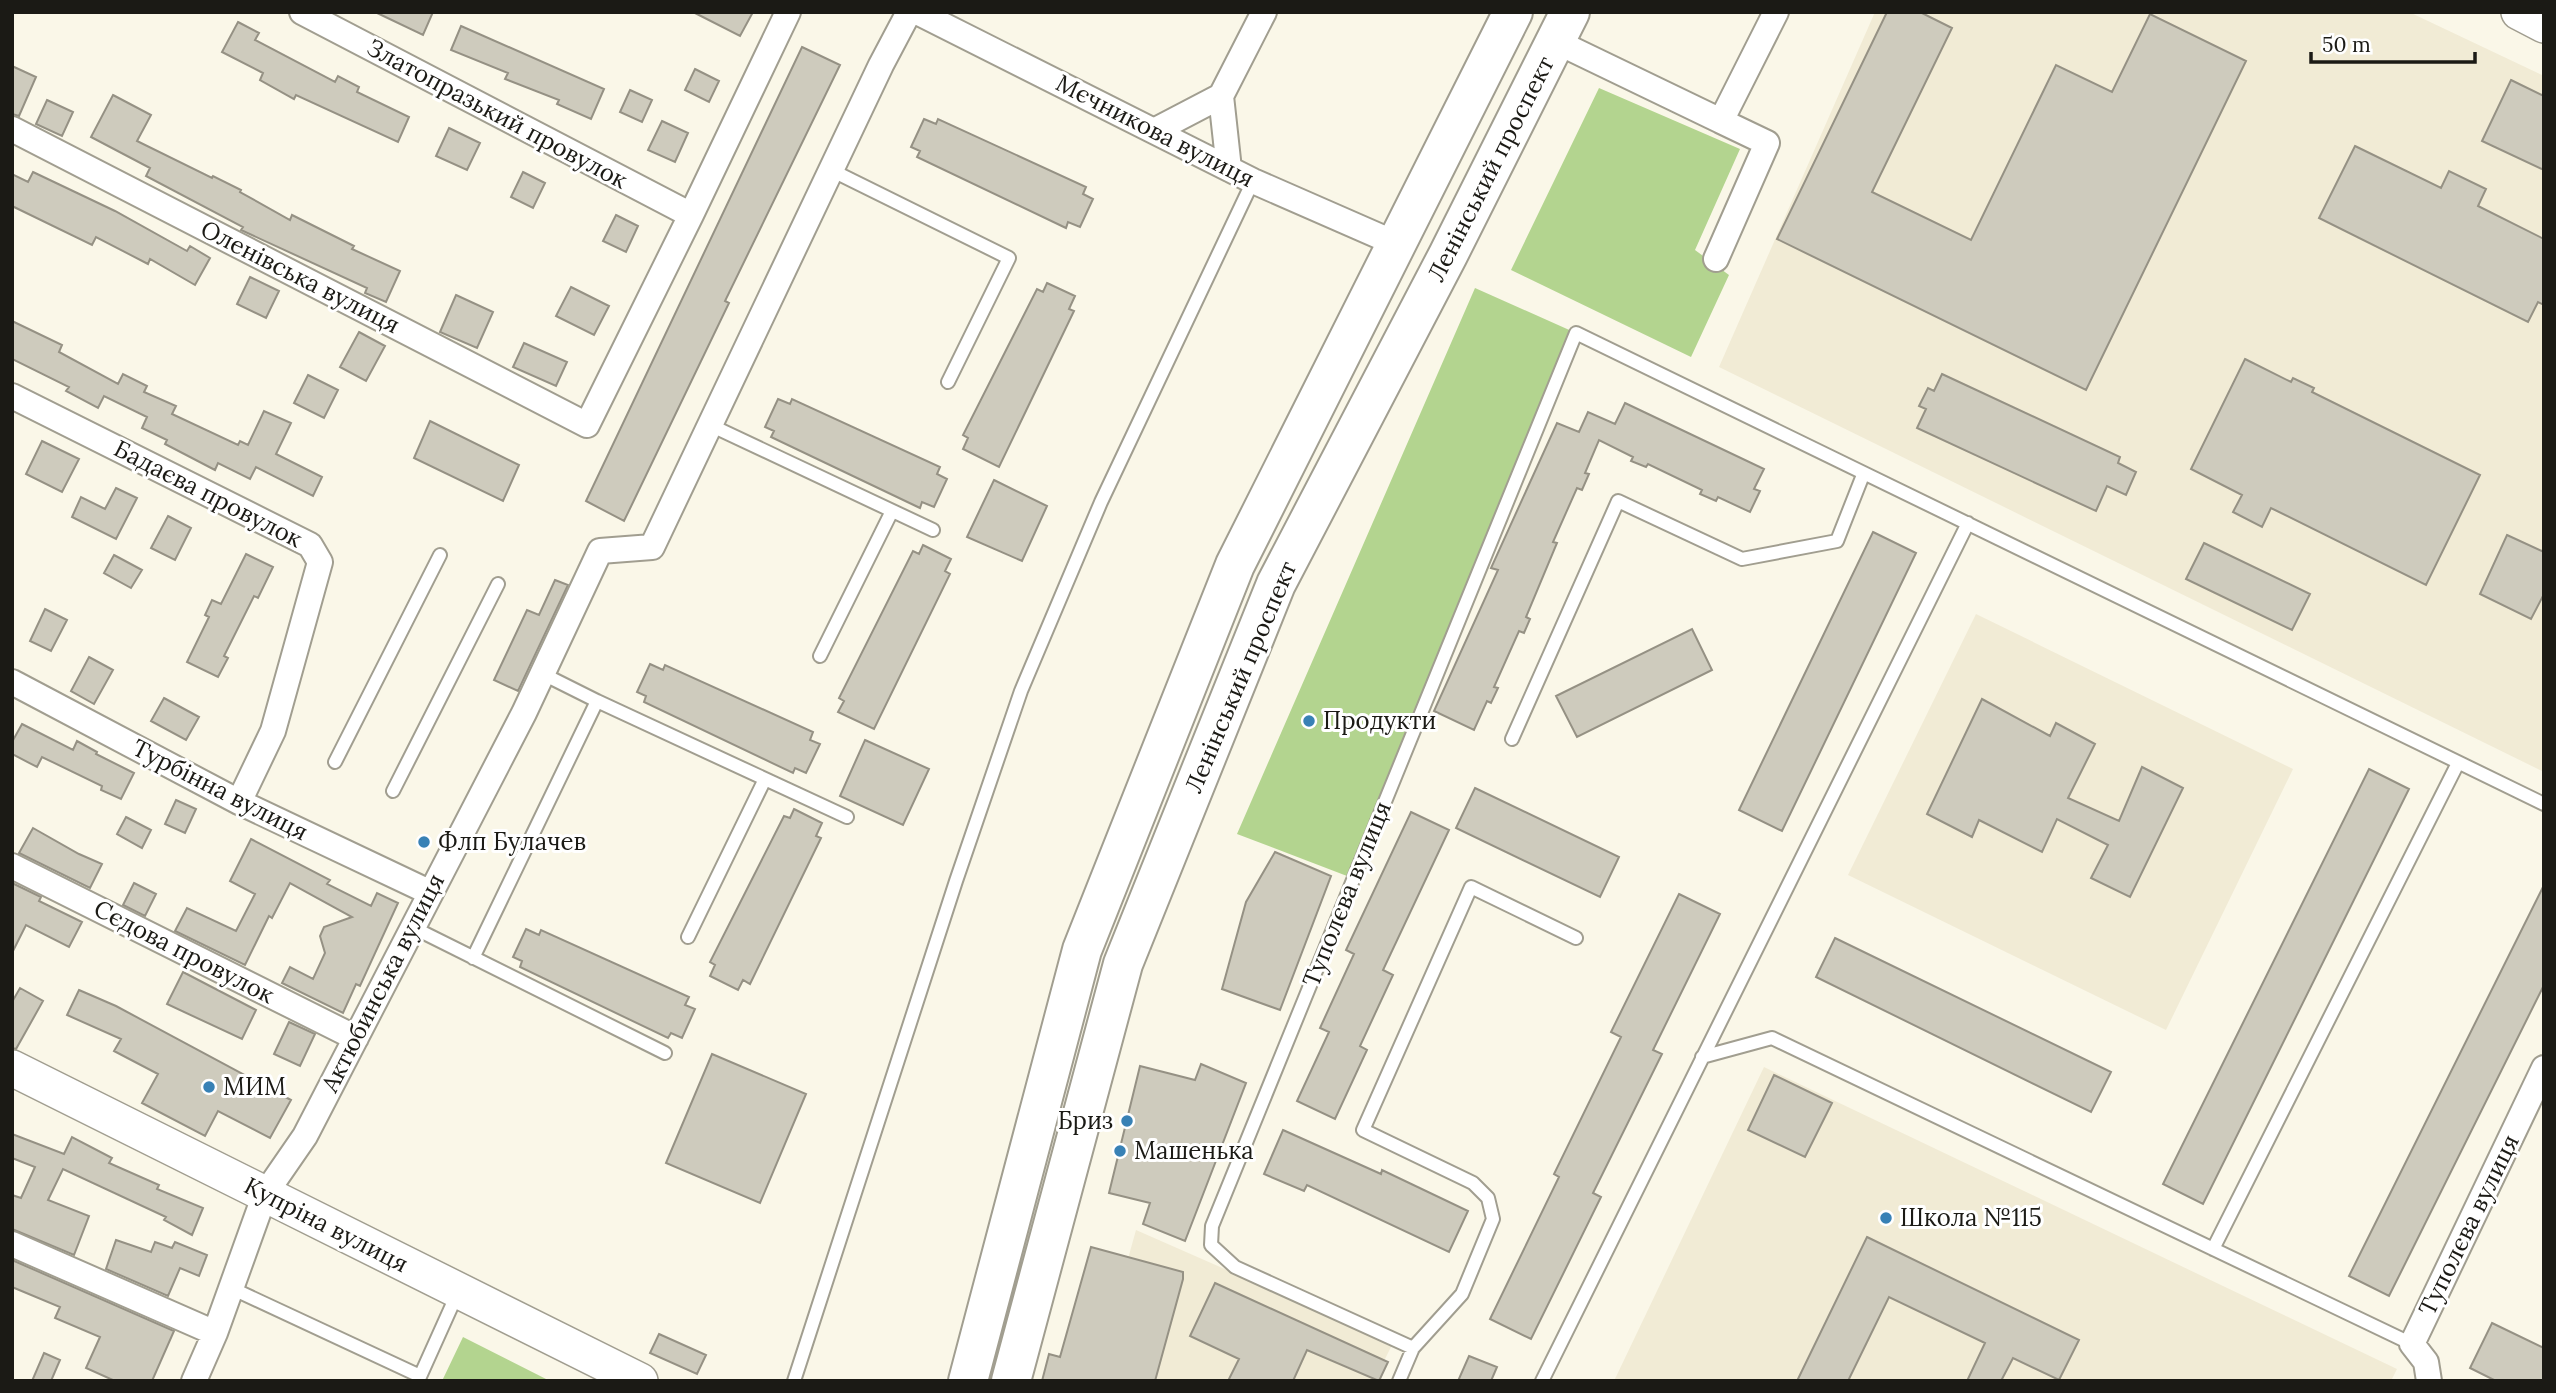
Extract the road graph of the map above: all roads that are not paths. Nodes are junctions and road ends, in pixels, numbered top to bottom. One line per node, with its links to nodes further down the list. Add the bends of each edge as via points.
1 (302, 12): 18 (street, Златопразький провулок)
2 (788, 12): 18 (street)
3 (909, 12): 16 (street)
4 (917, 12): 14 (street, Мєчникова вулиця)
5 (1264, 12): 11 (street)
6 (1513, 12): 19 (main road, Ленінський проспект)
7 (1776, 12): 12 (street)
8 (2519, 12): 9 (main road)
9 (2544, 24)
10 (1563, 27): 12 (street); 66 (main road, Ленінський проспект, via 1276,584 1123,964)
11 (1221, 96): 14 (street); 15 (street)
12 (1721, 121): 20 (street, via 1767,143)
13 (12, 129): 18 (street, Оленівська вулиця, via 587,425)
14 (1154, 131): 15 (street, Мєчникова вулиця)
15 (1229, 169): 17 (street, Мєчникова вулиця)
16 (831, 170): 21 (lane, via 1009,258); 23 (street)
17 (1253, 181): 19 (street, Мєчникова вулиця); 64 (lane, via 1101,502 1021,691)
18 (691, 215)
19 (1396, 244): 65 (main road, Ленінський проспект, via 1235,565 1082,950)
20 (1716, 260)
21 (948, 382)
22 (12, 396): 39 (street, Бадаєва провулок, via 310,545 315,553 320,562 314,589 273,731)
23 (710, 425): 25 (lane); 31 (street, Актюбинська вулиця, via 652,547 600,551)
24 (1863, 475): 26 (lane); 34 (lane, via 1837,541 1742,559 1618,501); 60 (lane, Туполєва вулиця, via 1576,333 1212,1226 1211,1245 1235,1267)
25 (892, 511): 27 (lane); 30 (lane)
26 (1968, 523): 36 (lane); 50 (lane)
27 (933, 530)
28 (440, 555): 35 (lane)
29 (498, 584): 38 (lane)
30 (820, 656)
31 (543, 674): 33 (lane); 43 (street, Актюбинська вулиця)
32 (12, 682): 39 (street, Турбінна вулиця)
33 (597, 701): 37 (lane); 47 (lane)
34 (1512, 739)
35 (335, 762)
36 (2458, 763): 40 (lane); 55 (lane)
37 (765, 779): 41 (lane); 45 (lane)
38 (393, 791)
39 (239, 802): 43 (street, Турбінна вулиця)
40 (2544, 804)
41 (847, 817)
42 (12, 866): 48 (street, Сєдова провулок)
43 (429, 892): 44 (street, Актюбинська вулиця)
44 (412, 927): 47 (lane); 48 (street, Актюбинська вулиця)
45 (688, 937)
46 (1576, 938): 60 (lane, via 1471,887 1363,1130 1473,1183 1488,1198 1491,1209 1493,1219 1462,1294)
47 (473, 957): 49 (lane)
48 (356, 1038): 53 (street, Актюбинська вулиця, via 305,1136)
49 (665, 1053)
50 (1702, 1058): 55 (lane, via 1772,1038); 68 (lane)
51 (12, 1068): 53 (main road, Купріна вулиця)
52 (2544, 1068): 59 (street, Туполєва вулиця)
53 (265, 1194): 56 (street, Актюбинська вулиця); 57 (main road, Купріна вулиця)
54 (12, 1244): 58 (street)
55 (2213, 1249): 59 (lane)
56 (231, 1288): 58 (street, Актюбинська вулиця); 61 (lane)
57 (458, 1292): 61 (lane); 63 (main road, Купріна вулиця)
58 (215, 1334): 62 (street, Актюбинська вулиця)
59 (2412, 1344): 69 (street, Туполєва вулиця, via 2426,1362)
60 (1412, 1348): 67 (lane)
61 (419, 1378)
62 (194, 1381)
63 (640, 1381)
64 (794, 1381)
65 (968, 1381)
66 (1011, 1381)
67 (1399, 1381)
68 (1542, 1381)
69 (2429, 1381)

